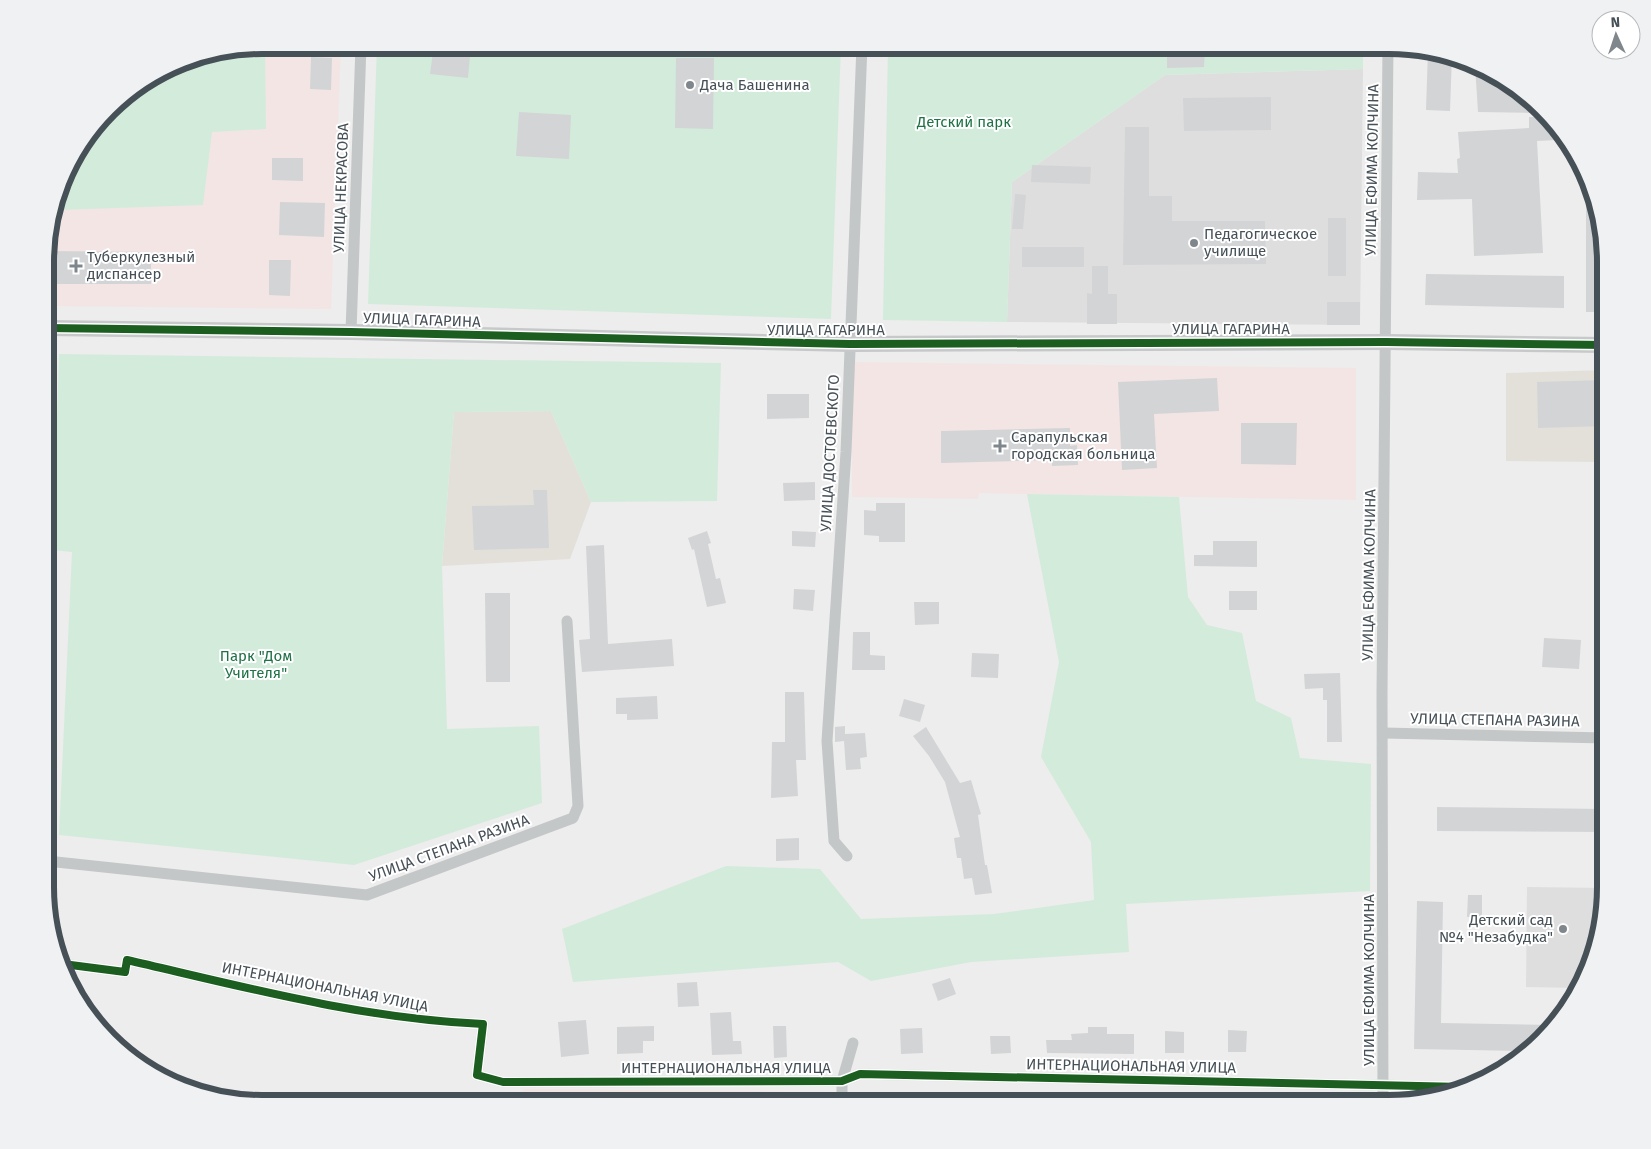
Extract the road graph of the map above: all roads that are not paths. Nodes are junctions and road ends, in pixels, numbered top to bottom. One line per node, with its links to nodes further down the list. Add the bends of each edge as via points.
1 (361, 54): 5 (street, УЛИЦА НЕКРАСОВА)
2 (862, 54): 7 (street, УЛИЦА ДОСТОЕВСКОГО)
3 (1388, 54): 6 (street, УЛИЦА ЕФИМА КОЛЧИНА)
4 (54, 328): 5 (street, УЛИЦА ГАГАРИНА)
5 (351, 332): 7 (street, УЛИЦА ГАГАРИНА)
6 (1386, 342): 7 (street, УЛИЦА ГАГАРИНА); 8 (street, УЛИЦА ГАГАРИНА); 10 (street, УЛИЦА ЕФИМА КОЛЧИНА)
7 (850, 344): 12 (street, УЛИЦА ДОСТОЕВСКОГО, via 827,741 834,841)
8 (1597, 345)
9 (567, 620): 13 (street, УЛИЦА СТЕПАНА РАЗИНА, via 578,806 573,818 367,895)
10 (1384, 733): 11 (street, УЛИЦА СТЕПАНА РАЗИНА); 17 (street, УЛИЦА ЕФИМА КОЛЧИНА)
11 (1597, 738)
12 (847, 856)
13 (54, 862)
14 (69, 965): 16 (street, ИНТЕРНАЦИОНАЛЬНАЯ УЛИЦА, via 125,972 128,960 294,998 440,1022 483,1024 477,1075 502,1082)
15 (853, 1043): 16 (street)
16 (842, 1081): 17 (street, ИНТЕРНАЦИОНАЛЬНАЯ УЛИЦА, via 860,1074); 19 (street)
17 (1384, 1084): 18 (street, ИНТЕРНАЦИОНАЛЬНАЯ УЛИЦА); 20 (street, УЛИЦА ЕФИМА КОЛЧИНА)
18 (1451, 1086)
19 (842, 1095)
20 (1383, 1095)

